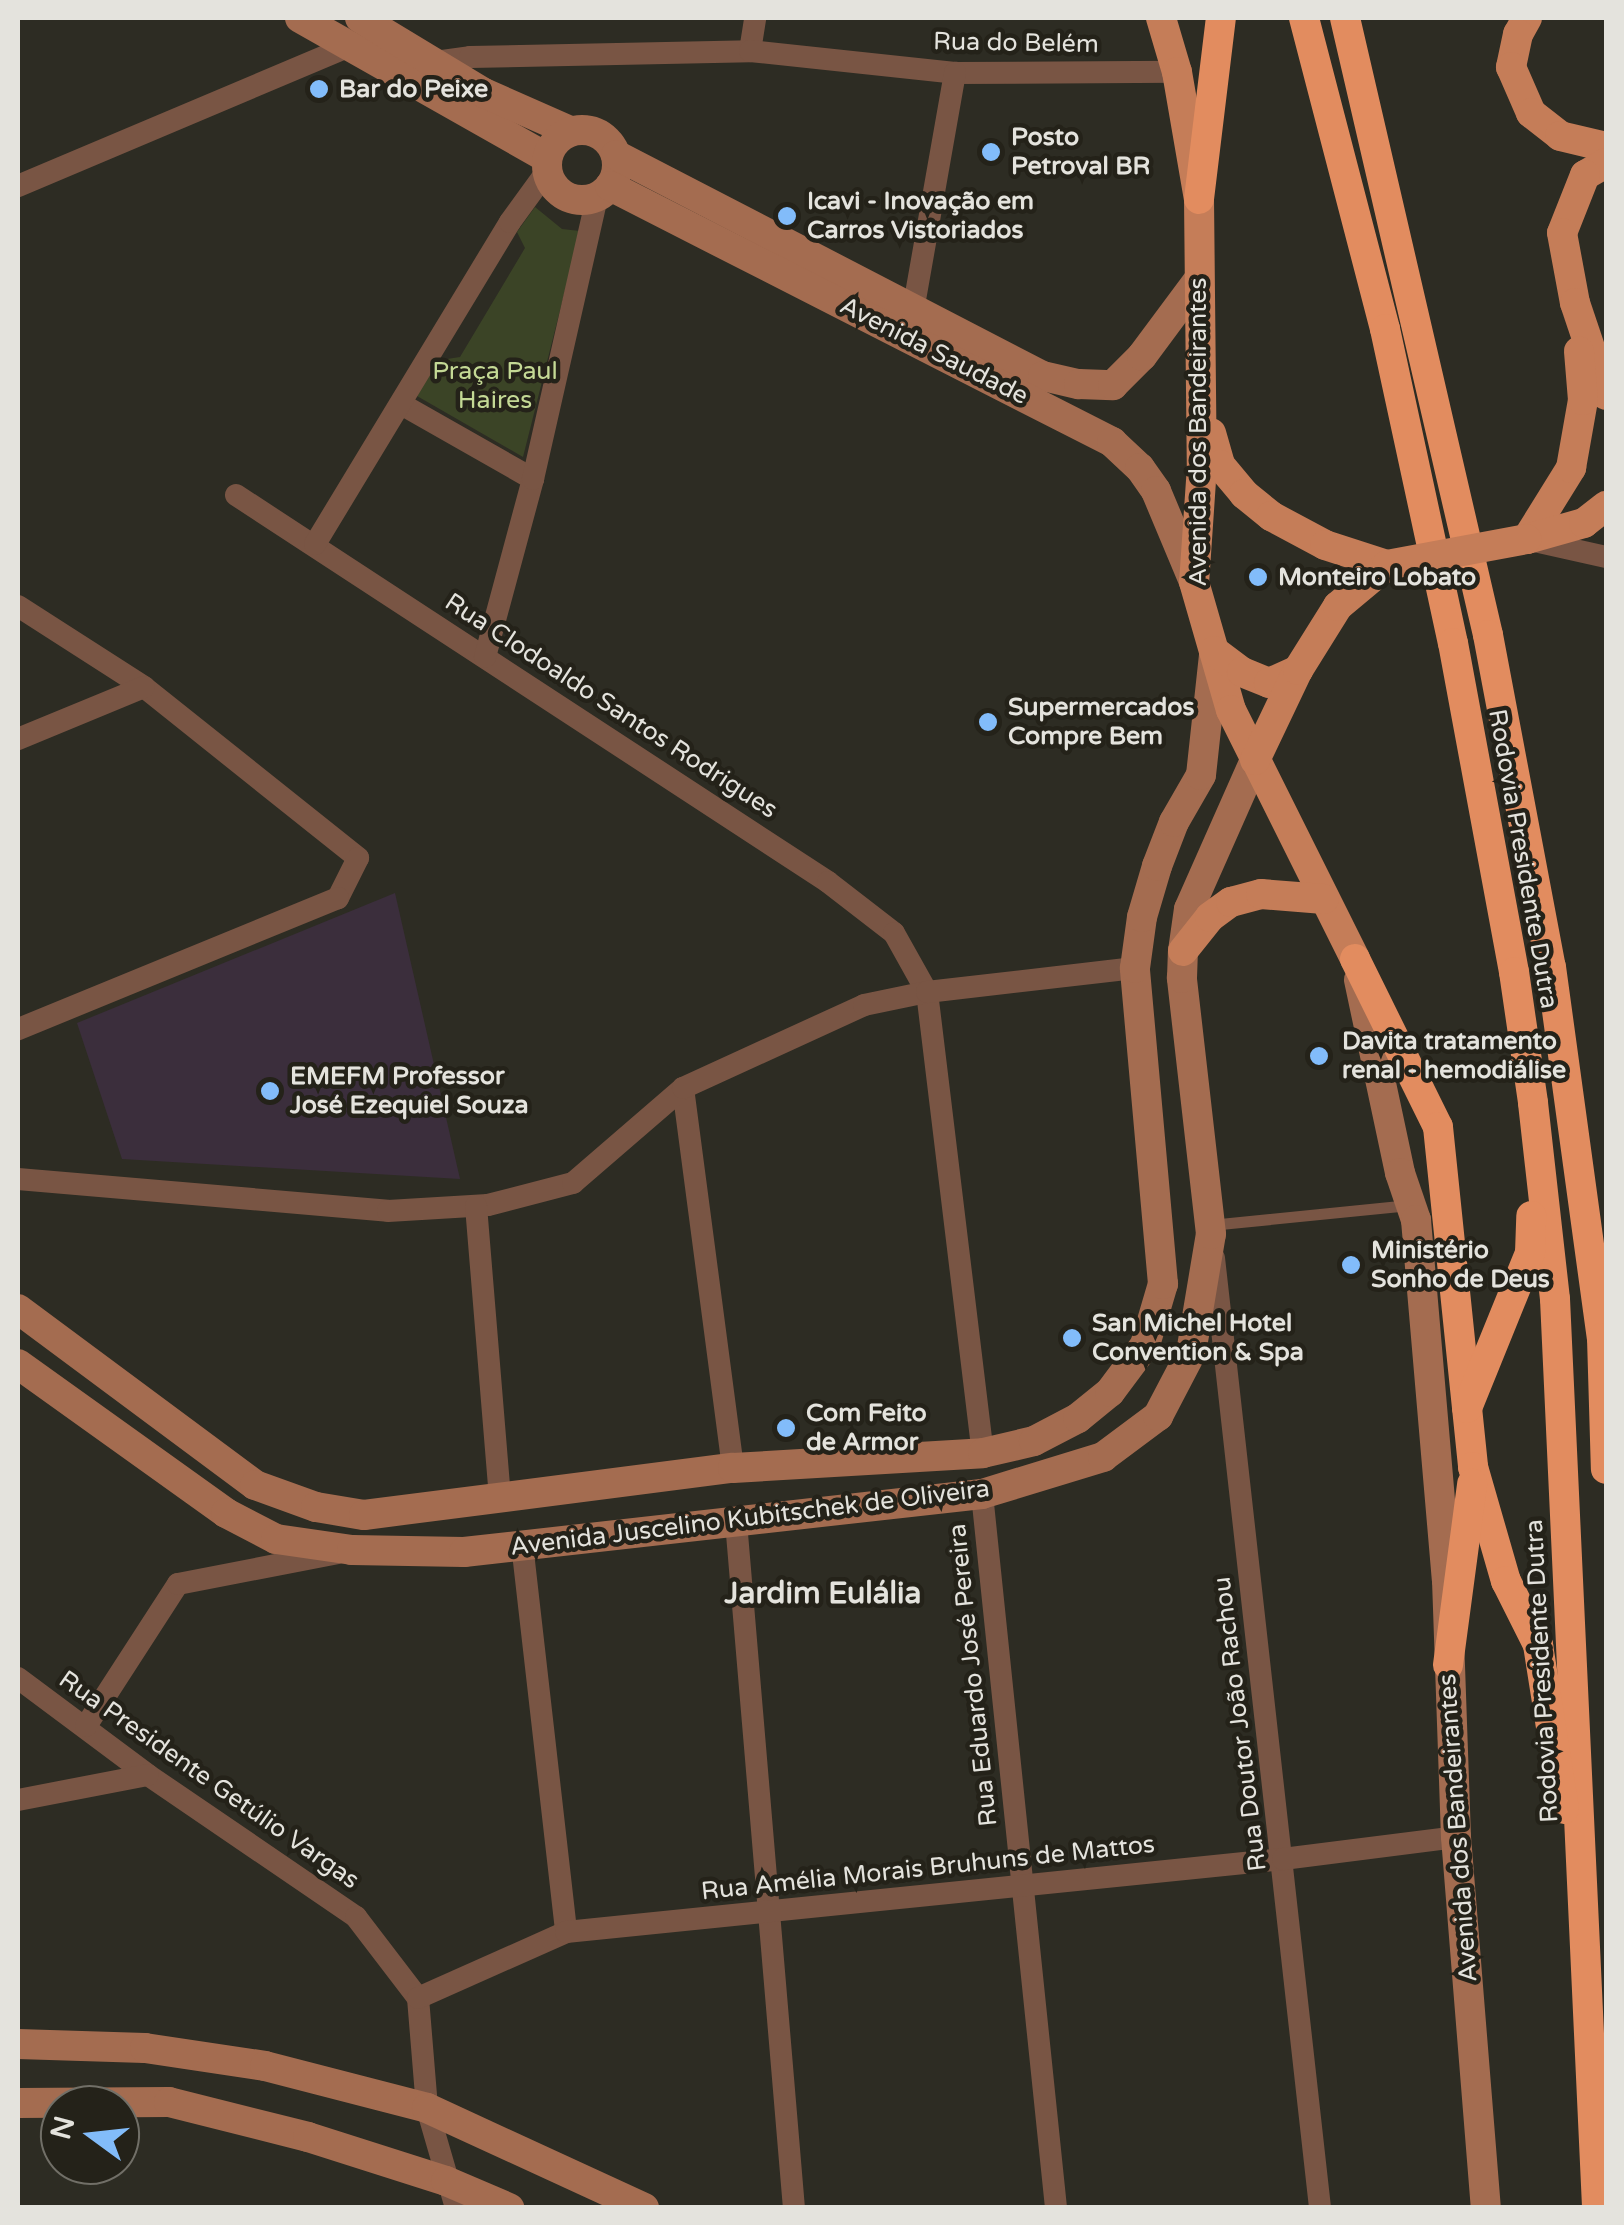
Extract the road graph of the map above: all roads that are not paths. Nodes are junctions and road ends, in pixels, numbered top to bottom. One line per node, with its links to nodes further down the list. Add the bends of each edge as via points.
1 (300, 18): 9 (main road, Avenida Saudade)
2 (755, 18): 10 (street)
3 (1161, 18): 12 (main road, Avenida dos Bandeirantes)
4 (1220, 18): 21 (highway)
5 (1304, 18): 50 (highway, Rodovia Presidente Dutra, via 1385,329 1453,643)
6 (1345, 18): 66 (highway, Rodovia Presidente Dutra, via 1488,636 1550,967 1602,1338)
7 (1527, 18): 15 (main road, via 1512,68 1531,114 1560,136)
8 (390, 27): 9 (main road, Avenida Saudade); 11 (main road, Avenida Saudade)
9 (356, 31): 18 (main road, Avenida Saudade); 19 (street)
10 (750, 51): 11 (street, Rua do Belém); 13 (street, Rua do Belém)
11 (435, 62): 14 (main road, Avenida Saudade, via 484,93)
12 (1177, 72): 13 (street, Rua do Belém); 21 (main road, Avenida dos Bandeirantes)
13 (955, 73): 24 (street)
14 (570, 131): 16 (main road, Avenida Saudade, via 592,130); 18 (main road, via 559,138)
15 (1606, 147)
16 (616, 155): 20 (main road); 24 (main road, Avenida Saudade)
17 (1606, 163): 23 (main road, via 1585,175 1562,234)
18 (547, 165): 20 (main road, Avenida Saudade, via 566,196); 27 (street)
19 (18, 186)
20 (604, 191): 28 (street); 35 (main road, Avenida Saudade, via 1112,442 1156,491)
21 (1199, 198): 22 (main road, Avenida dos Bandeirantes)
22 (1198, 282): 24 (main road, Avenida Saudade, via 1113,385 1043,376); 25 (main road, Avenida dos Bandeirantes)
23 (1575, 303): 26 (main road); 31 (main road, via 1583,400 1571,468)
24 (913, 310)
25 (1200, 393): 34 (main road, via 1220,465 1244,494 1325,545); 35 (main road, Avenida dos Bandeirantes)
26 (1606, 395)
27 (402, 404): 28 (street); 32 (street)
28 (533, 479): 38 (street)
29 (236, 495): 32 (street, Rua Clodoaldo Santos Rodrigues)
30 (1606, 506): 31 (main road, via 1584,523)
31 (1526, 539): 33 (street); 34 (main road, bridge)
32 (315, 544): 38 (street, Rua Clodoaldo Santos Rodrigues)
33 (1606, 557)
34 (1387, 564): 39 (main road, Avenida Juscelino Kubitschek de Oliveira, via 1338,606)
35 (1194, 582): 37 (main road, Avenida dos Bandeirantes)
36 (18, 606): 40 (street)
37 (1214, 651): 39 (main road, via 1270,683); 42 (main road, Avenida dos Bandeirantes); 46 (main road, Avenida Juscelino Kubitschek de Oliveira, via 1202,775 1157,866)
38 (485, 657): 47 (street, Rua Clodoaldo Santos Rodrigues, via 841,892 894,933)
39 (1298, 670): 42 (main road, Avenida Juscelino Kubitschek de Oliveira)
40 (144, 687): 41 (street); 48 (street, via 358,858 338,898)
41 (18, 739)
42 (1254, 760): 43 (main road, Avenida dos Bandeirantes); 44 (main road, Avenida Juscelino Kubitschek de Oliveira, via 1189,909)
43 (1324, 899): 44 (main road, via 1261,894 1231,902); 45 (main road, Avenida dos Bandeirantes)
44 (1183, 951): 51 (main road, Avenida Juscelino Kubitschek de Oliveira)
45 (1355, 959): 53 (main road, Avenida dos Bandeirantes); 60 (highway, via 1438,1127)
46 (1135, 968): 47 (street); 52 (main road, Avenida Juscelino Kubitschek de Oliveira)
47 (928, 992): 49 (street, via 864,1005); 62 (street)
48 (18, 1029)
49 (683, 1088): 55 (street, via 573,1183); 65 (street)
50 (1533, 1104): 60 (highway, via 1530,1253); 83 (highway, Rodovia Presidente Dutra, via 1555,1299)
51 (1203, 1156): 52 (main road); 57 (main road, Avenida Juscelino Kubitschek de Oliveira)
52 (1150, 1163): 62 (main road, Avenida Juscelino Kubitschek de Oliveira, via 1162,1284 1145,1345 1110,1392 1078,1418 1034,1441)
53 (1400, 1173): 56 (street, Avenida dos Bandeirantes); 61 (main road, Avenida dos Bandeirantes, via 1416,1220)
54 (18, 1179): 55 (street, via 388,1211)
55 (476, 1206): 68 (street)
56 (1402, 1206): 57 (lane); 61 (street, Avenida dos Bandeirantes, via 1424,1430)
57 (1211, 1230): 67 (main road, Avenida Juscelino Kubitschek de Oliveira, via 1191,1354 1158,1416 1103,1457); 79 (street, Rua Doutor João Rachou)
58 (18, 1308): 68 (main road, Avenida Juscelino Kubitschek de Oliveira, via 255,1486 364,1515)
59 (18, 1364): 72 (main road, Avenida Juscelino Kubitschek de Oliveira, via 226,1512 276,1539)
60 (1466, 1409): 64 (highway)
61 (1436, 1448): 73 (main road, Avenida dos Bandeirantes)
62 (983, 1453): 63 (main road, Avenida Juscelino Kubitschek de Oliveira)
63 (852, 1460): 65 (main road, Avenida Juscelino Kubitschek de Oliveira); 69 (main road)
64 (1473, 1466): 73 (highway); 83 (highway, via 1506,1582 1538,1645)
65 (733, 1468): 68 (main road, Avenida Juscelino Kubitschek de Oliveira)
66 (1606, 1469)
67 (982, 1494): 69 (main road, Avenida Juscelino Kubitschek de Oliveira); 80 (street, Rua Eduardo José Pereira)
68 (500, 1499)
69 (856, 1506): 70 (main road, Avenida Juscelino Kubitschek de Oliveira)
70 (736, 1522): 71 (main road, Avenida Juscelino Kubitschek de Oliveira); 81 (street)
71 (522, 1544): 72 (main road, Avenida Juscelino Kubitschek de Oliveira, via 464,1552); 82 (street)
72 (352, 1550): 75 (street, via 178,1584)
73 (1448, 1665): 78 (main road, Avenida dos Bandeirantes)
74 (18, 1678): 75 (street, Rua Presidente Getúlio Vargas)
75 (86, 1726): 76 (street, Rua Presidente Getúlio Vargas)
76 (148, 1776): 77 (street); 84 (street, Rua Presidente Getúlio Vargas, via 356,1917)
77 (18, 1800)
78 (1456, 1837): 79 (street, Rua Amélia Morais Bruhuns de Mattos); 94 (main road, Avenida dos Bandeirantes)
79 (1283, 1859): 80 (street, Rua Amélia Morais Bruhuns de Mattos); 93 (street, Rua Doutor João Rachou)
80 (1022, 1886): 81 (street, Rua Amélia Morais Bruhuns de Mattos); 92 (street, Rua Eduardo José Pereira)
81 (771, 1914): 82 (street, Rua Amélia Morais Bruhuns de Mattos); 91 (street)
82 (566, 1932): 84 (street, Rua Amélia Morais Bruhuns de Mattos)
83 (1586, 1940): 95 (highway, Rodovia Presidente Dutra)
84 (418, 1998): 87 (street)
85 (18, 2044): 87 (main road, via 145,2048 248,2064)
86 (18, 2103): 88 (main road, via 169,2102 308,2138)
87 (427, 2108): 88 (street); 90 (main road)
88 (451, 2194): 89 (main road)
89 (509, 2208)
90 (644, 2208)
91 (794, 2208)
92 (1056, 2208)
93 (1320, 2208)
94 (1486, 2208)
95 (1598, 2208)

